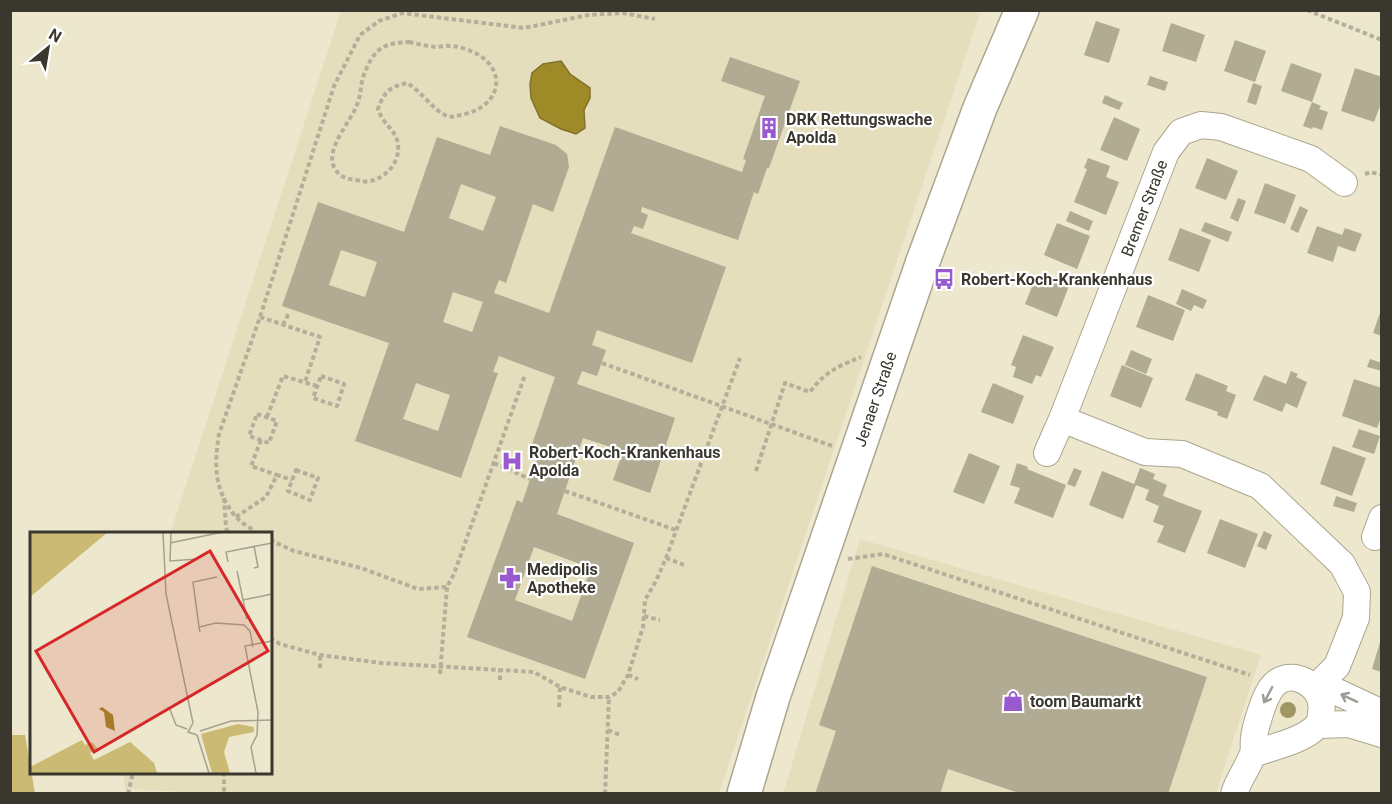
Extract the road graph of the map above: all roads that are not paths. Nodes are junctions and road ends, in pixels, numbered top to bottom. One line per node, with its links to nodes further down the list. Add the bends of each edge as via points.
1 (1022, 10): 10 (main road, Jenaer Straße, via 980,108 922,264 773,698)
2 (1344, 183): 3 (street, Bremer Straße, via 1311,159 1221,127 1201,125 1181,132 1166,152)
3 (1062, 419): 4 (street, Bremer Straße); 5 (street, via 1145,452 1182,454 1260,486 1342,564 1357,592 1356,618 1337,666)
4 (1047, 453)
5 (1315, 688): 6 (street, one-way to 5, via 1335,691); 7 (street, via 1322,709); 9 (street, one-way to 9, via 1292,677 1276,682 1264,704)
6 (1382, 713)
7 (1318, 725): 8 (street, via 1349,724); 9 (street, via 1290,742)
8 (1382, 734)
9 (1253, 754): 11 (street)
10 (744, 794)
11 (1234, 794)

